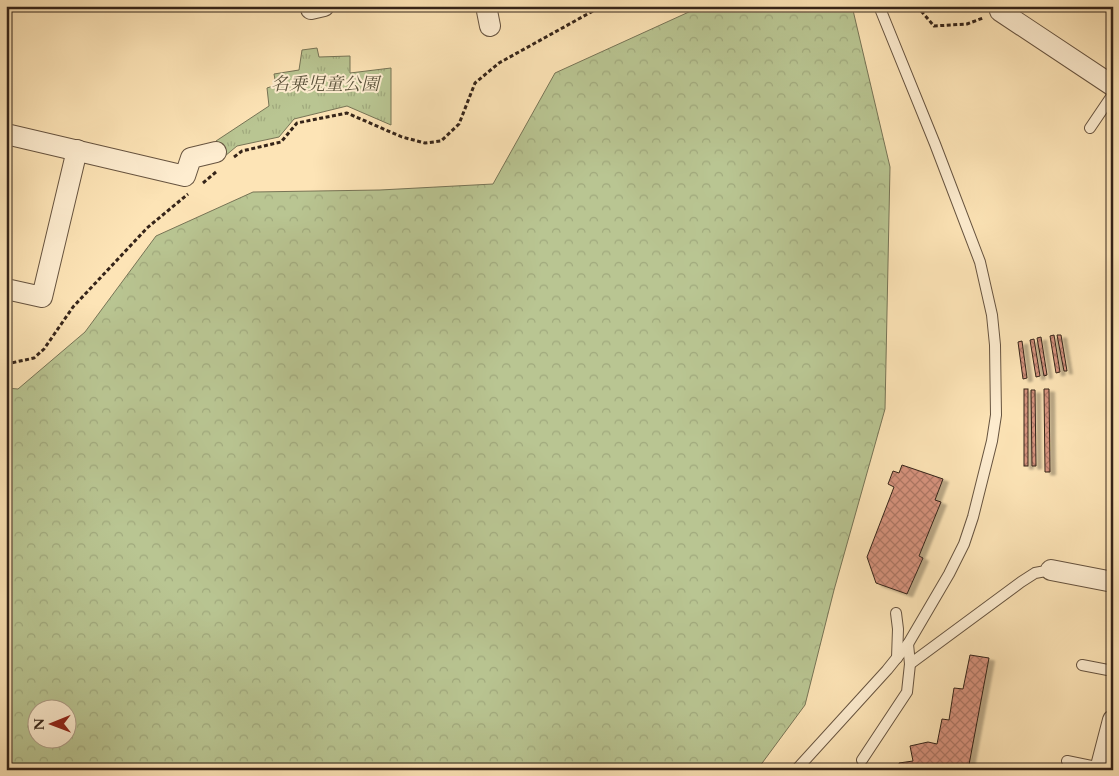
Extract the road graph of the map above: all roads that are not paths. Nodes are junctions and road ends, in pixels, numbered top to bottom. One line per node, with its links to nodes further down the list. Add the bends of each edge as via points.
1 (486, 6): 4 (street)
2 (879, 6): 15 (lane, via 974,246 992,315 995,345 996,415 973,517 960,552)
3 (1001, 9): 5 (street)
4 (490, 26)
5 (1113, 86)
6 (1113, 94): 7 (lane)
7 (1090, 128)
8 (6, 134): 9 (street)
9 (77, 150): 10 (street, via 186,176 191,158); 11 (street, via 42,297)
10 (221, 161)
11 (6, 289)
12 (1051, 570): 13 (street); 17 (lane, via 1036,573 1021,582)
13 (1113, 582)
14 (896, 613): 16 (lane)
15 (908, 644): 16 (lane); 17 (lane)
16 (897, 658): 24 (lane)
17 (910, 664): 21 (lane, via 907,692)
18 (1082, 665): 19 (lane)
19 (1113, 671)
20 (1113, 720): 23 (street)
21 (862, 760)
22 (1067, 761): 23 (lane)
23 (1101, 769)
24 (796, 770)

